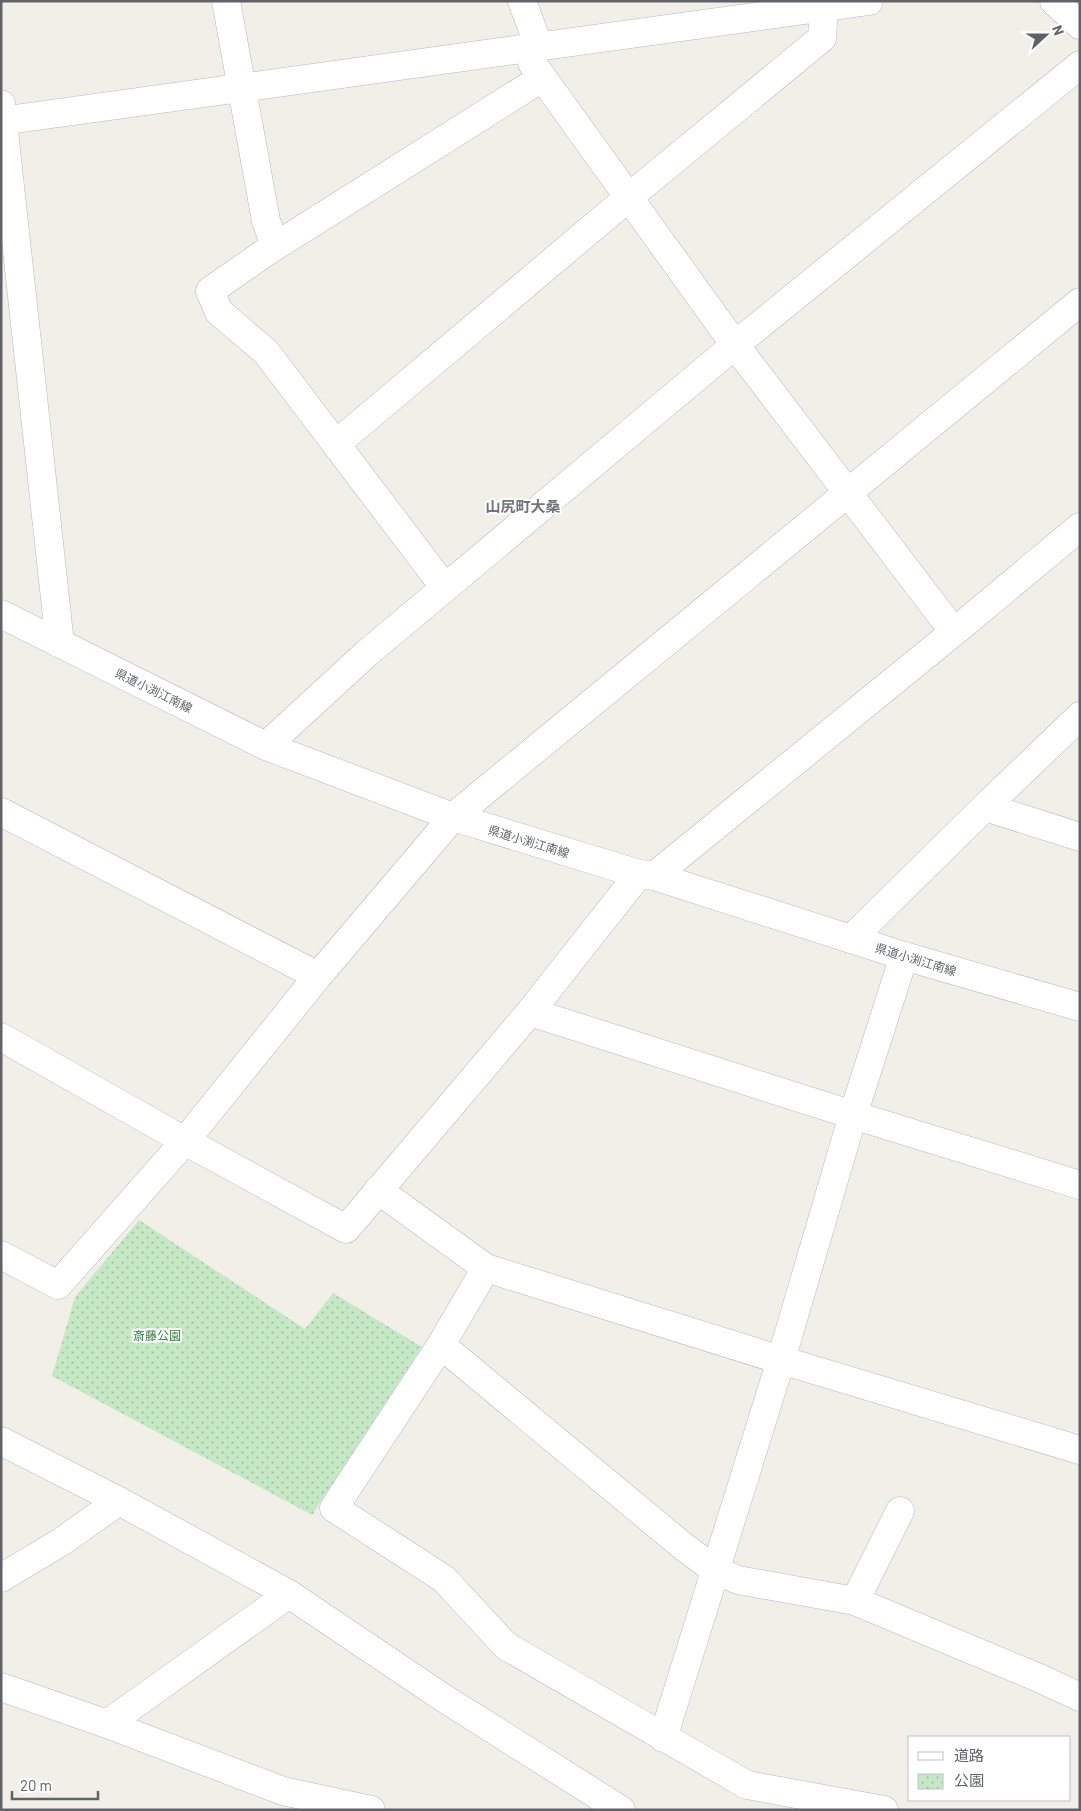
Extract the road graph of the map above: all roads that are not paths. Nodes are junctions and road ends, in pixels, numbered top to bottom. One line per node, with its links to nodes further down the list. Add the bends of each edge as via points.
1 (226, 1): 10 (street)
2 (522, 1): 7 (street)
3 (869, 1): 5 (street)
4 (1054, 1): 6 (street)
5 (824, 8): 7 (street); 12 (street, via 822,38)
6 (1080, 25)
7 (530, 48): 9 (street); 10 (street)
8 (1080, 65): 15 (street)
9 (542, 78): 12 (street); 13 (street)
10 (242, 88): 11 (street); 13 (street, via 266,221)
11 (2, 115): 22 (street)
12 (629, 197): 15 (street); 16 (street)
13 (275, 246): 16 (street, via 210,291 219,312 266,352)
14 (1080, 302): 17 (street)
15 (735, 345): 17 (street); 19 (street)
16 (336, 444): 19 (street)
17 (848, 494): 21 (street); 27 (street)
18 (1080, 527): 21 (street)
19 (445, 588): 24 (street, via 366,654)
20 (1, 614): 22 (street, 県道小渕江南線)
21 (954, 632): 29 (street)
22 (60, 644): 24 (street, 県道小渕江南線)
23 (1080, 716): 25 (street)
24 (266, 746): 27 (street, 県道小渕江南線)
25 (985, 807): 28 (street); 30 (street)
26 (1, 812): 32 (street)
27 (453, 817): 29 (street, 県道小渕江南線); 32 (street)
28 (1080, 837)
29 (646, 875): 30 (street, 県道小渕江南線); 34 (street)
30 (851, 939): 31 (street, 県道小渕江南線)
31 (904, 956): 33 (street, 県道小渕江南線); 36 (street)
32 (318, 976): 37 (street)
33 (1080, 1007)
34 (530, 1012): 36 (street); 39 (street)
35 (1, 1037): 37 (street)
36 (853, 1115): 38 (street); 43 (street)
37 (185, 1141): 39 (street, via 346,1229); 40 (street, via 58,1286)
38 (1080, 1185)
39 (378, 1190): 41 (street)
40 (1, 1255)
41 (486, 1268): 42 (street); 43 (street)
42 (441, 1345): 48 (street); 55 (street, via 334,1508 444,1578 506,1646)
43 (781, 1360): 45 (street); 48 (street)
44 (1, 1441): 46 (street)
45 (1080, 1450)
46 (119, 1501): 49 (street, via 61,1542); 50 (street)
47 (900, 1511): 51 (street)
48 (715, 1570): 51 (street, via 738,1580); 55 (street)
49 (1, 1578)
50 (290, 1594): 54 (street); 57 (street)
51 (855, 1601): 53 (street)
52 (1, 1687): 54 (street)
53 (1080, 1697)
54 (106, 1724): 56 (street, via 283,1791)
55 (663, 1738): 58 (street, via 747,1785)
56 (371, 1810)
57 (621, 1810)
58 (884, 1810)

